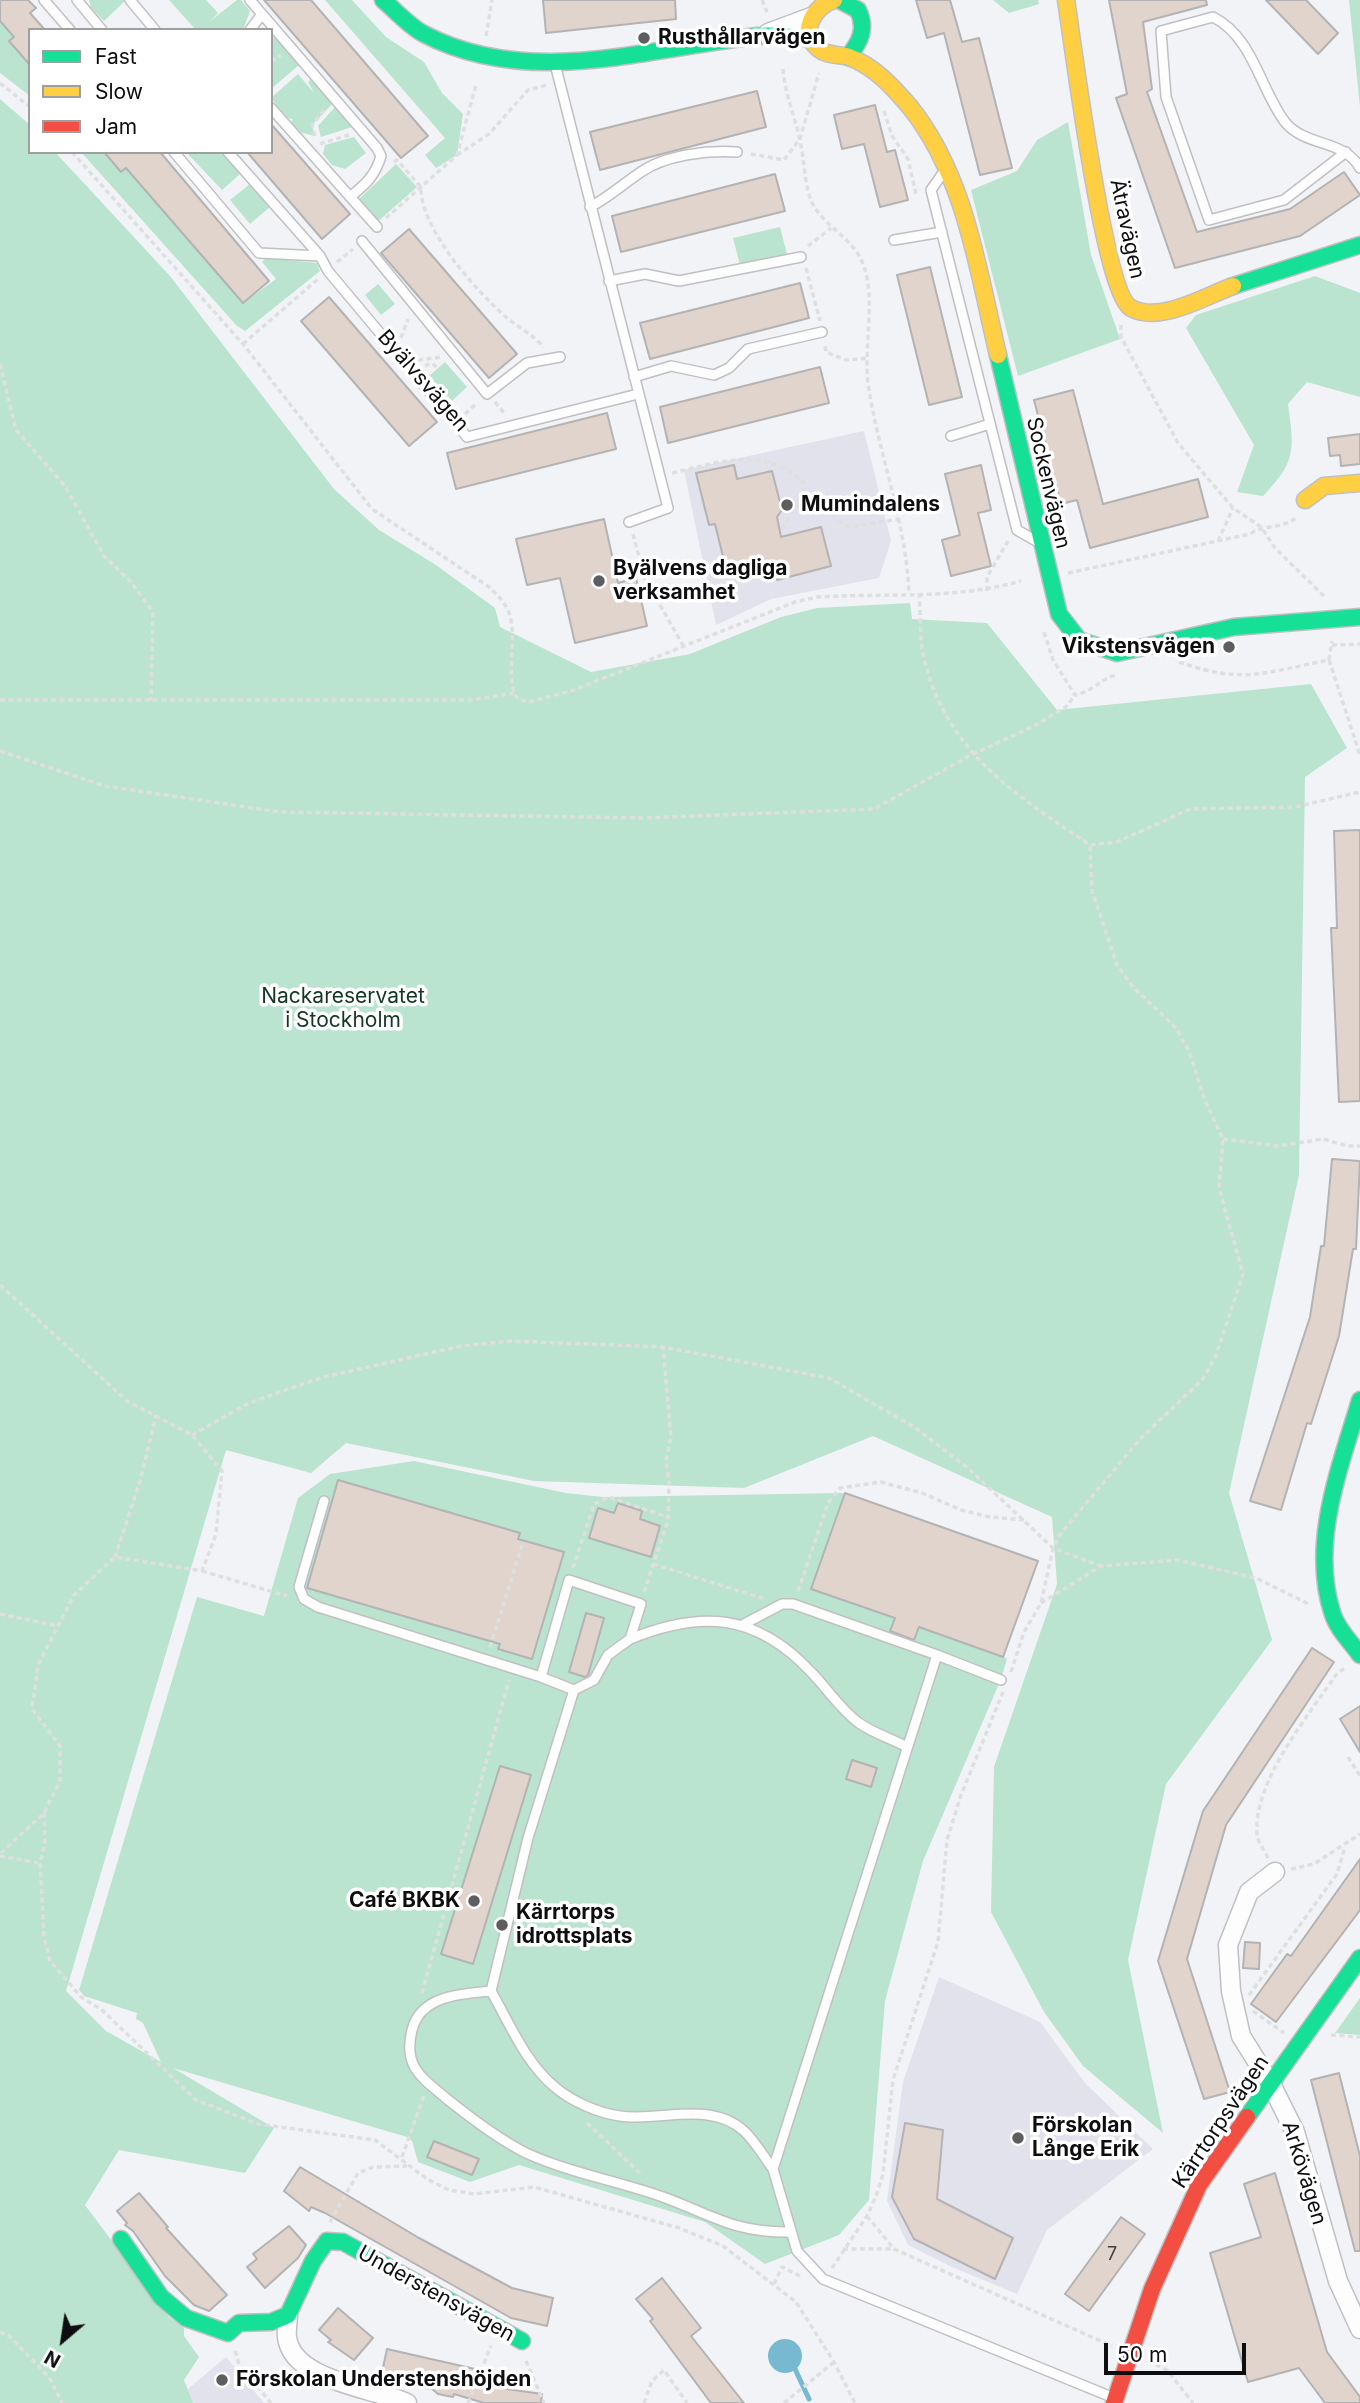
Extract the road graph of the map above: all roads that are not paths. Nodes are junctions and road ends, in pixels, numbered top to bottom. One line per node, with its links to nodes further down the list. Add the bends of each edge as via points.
1 (44, 0): 11 (lane)
2 (77, 0): 12 (lane)
3 (130, 0): 13 (lane)
4 (250, 0): 9 (lane)
5 (383, 0): 19 (street, via 425,34 458,51 499,61)
6 (832, 0): 8 (street); 10 (street, via 819,5)
7 (1066, 0): 34 (street, Ätravägen, via 1105,241 1119,293 1129,307 1150,314 1167,310)
8 (858, 5): 15 (street)
9 (262, 14): 14 (lane); 28 (lane, via 381,156 371,180)
10 (811, 17): 16 (street); 17 (street)
11 (68, 28)
12 (100, 28)
13 (153, 28)
14 (252, 28)
15 (864, 28): 18 (street); 20 (street, Sockenvägen)
16 (761, 36): 17 (street); 19 (street)
17 (811, 38): 18 (street, via 825,53)
18 (848, 57): 20 (street, Sockenvägen)
19 (555, 62): 29 (lane)
20 (877, 72): 26 (street, Sockenvägen, via 933,137)
21 (273, 110): 28 (lane)
22 (737, 152): 29 (lane, via 716,150 663,163 642,171)
23 (1346, 152): 23 (lane, via 1301,136 1286,122 1227,24 1213,18 1161,31 1166,97 1209,220 1284,200); 27 (lane)
24 (176, 154): 35 (lane, via 260,253)
25 (230, 154): 35 (lane, Byälvsvägen)
26 (948, 166): 31 (lane, via 931,190); 47 (street, Sockenvägen, via 965,218)
27 (1360, 168)
28 (350, 197): 30 (lane)
29 (590, 207): 37 (lane)
30 (377, 227)
31 (942, 232): 32 (lane); 42 (lane)
32 (894, 240)
33 (362, 241): 39 (lane, Byälvsvägen, via 487,394 527,363)
34 (1360, 245)
35 (320, 256): 41 (lane, Byälvsvägen, via 467,437)
36 (800, 257): 37 (lane, via 679,281 645,274)
37 (609, 281): 40 (lane)
38 (822, 332): 40 (lane, via 748,349 729,368 714,375 671,366)
39 (557, 357)
40 (634, 377): 41 (lane)
41 (638, 394): 46 (lane, via 668,508)
42 (990, 424): 43 (lane); 47 (lane, via 1017,530)
43 (951, 436)
44 (1360, 483): 45 (street, via 1325,486)
45 (1305, 500)
46 (629, 522)
47 (1040, 544): 48 (street, Sockenvägen, via 1059,614 1079,640 1117,653 1234,627)
48 (1360, 617)
49 (1360, 1400): 53 (street, via 1327,1521 1322,1566 1334,1618)
50 (324, 1501): 55 (lane, via 299,1587 304,1599 318,1608)
51 (744, 1624): 52 (lane, via 681,1621); 54 (lane, via 782,1604 793,1604); 58 (lane, via 802,1662 858,1722)
52 (630, 1639): 55 (lane, via 641,1604 569,1580); 57 (lane, via 608,1656 594,1680)
53 (1359, 1652)
54 (937, 1655): 56 (lane); 58 (lane)
55 (541, 1677): 57 (lane)
56 (1001, 1680)
57 (574, 1690): 61 (lane, via 528,1838)
58 (907, 1747): 63 (lane)
59 (1275, 1872): 62 (street, Arkövägen, via 1249,1892 1228,1945 1231,1991 1241,2036)
60 (1360, 1958): 62 (street, Kärrtorpsvägen)
61 (491, 1991): 63 (lane, via 534,2066 567,2095 587,2107 619,2116 722,2118 744,2131); 64 (lane, via 432,2002 415,2021 408,2048 414,2069 464,2113 525,2152 663,2197 742,2229)
62 (1271, 2084): 67 (street, Arkövägen, via 1295,2132 1338,2281); 69 (street, Kärrtorpsvägen, via 1199,2185 1152,2289)
63 (774, 2169): 64 (lane)
64 (790, 2232): 69 (lane, via 802,2260 824,2279)
65 (121, 2239): 66 (street, via 161,2297 187,2318 228,2333 239,2323 271,2322)
66 (288, 2315): 68 (street, Understensvägen, via 327,2241 343,2242); 70 (street, via 287,2338 294,2356 314,2371)
67 (1360, 2329)
68 (522, 2342)
69 (1114, 2401)
70 (407, 2403)

